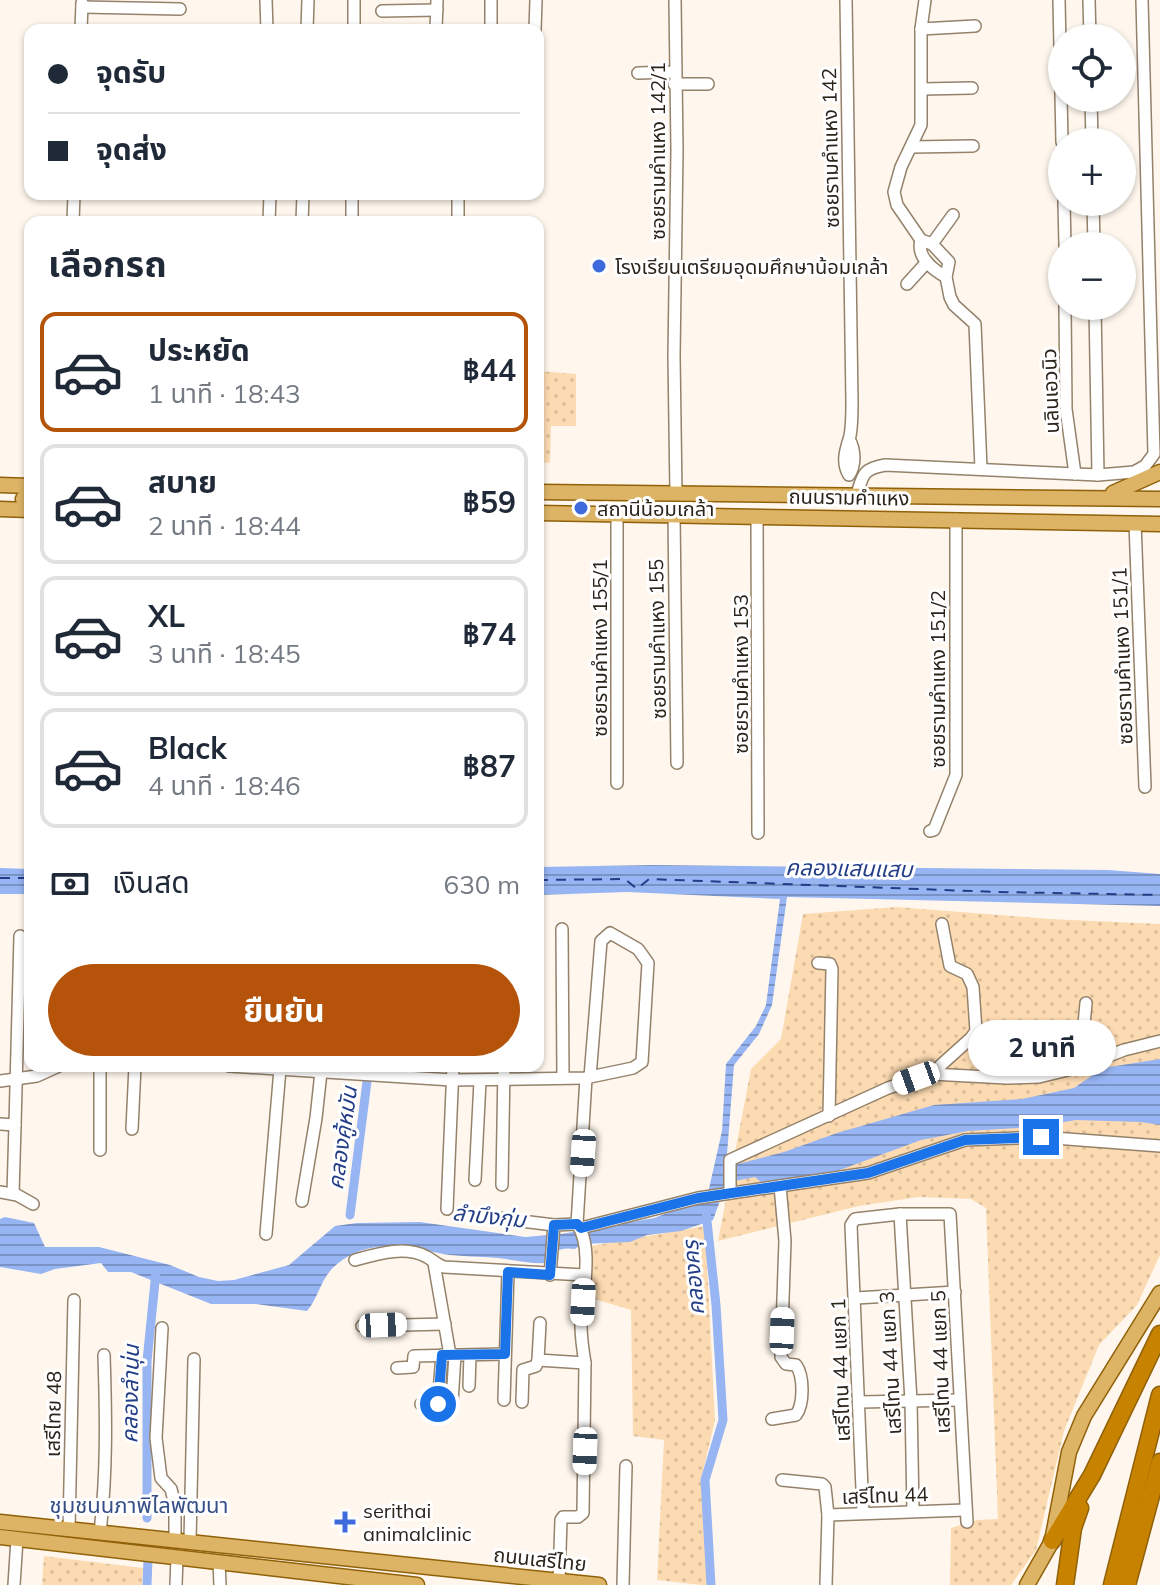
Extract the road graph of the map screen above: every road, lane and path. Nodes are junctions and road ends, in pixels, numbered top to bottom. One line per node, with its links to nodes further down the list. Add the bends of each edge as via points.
1 (266, 0): 18 (street)
2 (308, 0): 19 (street)
3 (354, 0): 20 (street)
4 (491, 0): 21 (street)
5 (536, 0): 22 (street)
6 (675, 0): 27 (street, ซอยรามคำแหง 142/1)
7 (846, 0): 49 (street, ซอยรามคำแหง 142)
8 (925, 0): 25 (street)
9 (1059, 0): 31 (street)
10 (1089, 0): 23 (street)
11 (1142, 0): 44 (street, ถนนรามคำแหง, via 1154,454 1134,472)
12 (82, 3): 13 (street); 17 (street)
13 (136, 3): 15 (street)
14 (437, 5): 16 (street)
15 (180, 9)
16 (382, 11)
17 (81, 24)
18 (267, 24)
19 (307, 24)
20 (354, 24)
21 (491, 24)
22 (535, 24)
23 (1090, 24)
24 (975, 26): 25 (street)
25 (921, 29): 30 (street)
26 (638, 73): 27 (street)
27 (674, 78): 28 (street); 48 (street, ซอยรามคำแหง 142/1)
28 (708, 84)
29 (972, 88): 30 (street)
30 (922, 89): 33 (street, via 921,125)
31 (1062, 128)
32 (973, 146): 33 (street)
33 (911, 147): 35 (street, via 894,192 897,205)
34 (953, 215): 35 (street)
35 (926, 242): 36 (street, via 919,249); 37 (street, via 949,262)
36 (927, 262): 37 (street); 38 (street)
37 (946, 277): 41 (street, via 954,305 975,324)
38 (907, 284)
39 (1065, 320): 43 (street, นลินเอวนิว, via 1066,409)
40 (1095, 320): 44 (street)
41 (981, 469): 43 (street, ถนนรามคำแหง); 49 (street, ถนนรามคำแหง, via 870,468)
42 (1160, 472): 50 (main road)
43 (1075, 474): 44 (street, ถนนรามคำแหง)
44 (1098, 475)
45 (0, 485): 46 (main road); 52 (main road, via 8,498)
46 (24, 486)
47 (544, 492): 48 (main road, ถนนรามคำแหง)
48 (676, 494): 49 (main road, ถนนรามคำแหง)
49 (853, 496): 50 (main road, ถนนรามคำแหง)
50 (1101, 497): 51 (main road, ถนนรามคำแหง)
51 (1160, 499)
52 (0, 508): 53 (main road)
53 (24, 510)
54 (544, 513): 55 (main road, ถนนรามคำแหง)
55 (617, 514): 56 (main road, ถนนรามคำแหง); 62 (street, ซอยรามคำแหง 155/1)
56 (674, 515): 57 (main road, ถนนรามคำแหง); 61 (street, ซอยรามคำแหง 155)
57 (757, 516): 58 (main road, ถนนรามคำแหง); 65 (street, ซอยรามคำแหง 153)
58 (956, 519): 59 (main road, ถนนรามคำแหง); 64 (street, ซอยรามคำแหง 151/2, via 956,775 939,822)
59 (1135, 523): 60 (main road, ถนนรามคำแหง); 63 (street, ซอยรามคำแหง 151/1)
60 (1160, 524)
61 (677, 763)
62 (617, 783)
63 (1145, 787)
64 (930, 831)
65 (758, 833)
66 (942, 924): 82 (street, via 950,966 966,973 973,987 976,1025 971,1038)
67 (562, 929): 84 (street)
68 (20, 936): 85 (street)
69 (818, 963): 90 (street, via 832,969)
70 (1086, 1003): 72 (street)
71 (1160, 1041): 72 (street)
72 (1080, 1067): 82 (street, via 1039,1077)
73 (46, 1072): 85 (street)
74 (100, 1072): 95 (street)
75 (135, 1072): 93 (street)
76 (280, 1072): 109 (street)
77 (315, 1072): 102 (street, via 316,1118)
78 (337, 1072): 79 (street)
79 (411, 1072): 86 (street)
80 (453, 1072): 86 (street)
81 (504, 1072): 89 (street)
82 (931, 1074): 90 (street)
83 (588, 1077): 83 (street, via 642,1062 648,963 635,946 610,933 601,941); 84 (street); 107 (street)
84 (563, 1078): 89 (street)
85 (15, 1080): 87 (street); 92 (street)
86 (452, 1080): 88 (street); 104 (street)
87 (0, 1081)
88 (480, 1081): 89 (street); 96 (street)
89 (504, 1081): 97 (street)
90 (829, 1116): 99 (street, via 730,1160)
91 (0, 1124): 92 (street)
92 (15, 1125): 101 (street)
93 (132, 1129)
94 (1160, 1146): 98 (street, via 989,1137 868,1173)
95 (100, 1150)
96 (475, 1180)
97 (502, 1185)
98 (780, 1186): 99 (street); 142 (street, via 785,1241 781,1357 800,1371 801,1408 796,1415)
99 (729, 1191): 107 (street)
100 (0, 1192): 101 (street)
101 (13, 1194): 103 (street)
102 (302, 1201)
103 (33, 1204)
104 (447, 1209)
105 (900, 1214): 115 (street, เสรีไทน 44 แยก 5, via 950,1214); 117 (street, เสรีไทน 44 แยก 3); 118 (street, เสรีไทน 44 แยก 1, via 855,1219 851,1225)
106 (497, 1218): 108 (street)
107 (580, 1228): 108 (street); 114 (street, via 586,1245)
108 (554, 1229): 113 (street)
109 (266, 1234)
110 (355, 1260): 111 (street, via 404,1252)
111 (434, 1263): 112 (street); 121 (street)
112 (508, 1272): 113 (street); 125 (street)
113 (550, 1275): 114 (street)
114 (584, 1275): 131 (street)
115 (955, 1292): 117 (street); 136 (street, เสรีไทน 44 แยก 5)
116 (1160, 1293): 157 (main road, via 1084,1416 1069,1452)
117 (904, 1296): 118 (street); 137 (street, เสรีไทน 44 แยก 3)
118 (856, 1298): 140 (street, เสรีไทน 44 แยก 1)
119 (74, 1300): 152 (street, เสรีไทย 48)
120 (540, 1323): 130 (street)
121 (445, 1324): 122 (street); 127 (street)
122 (362, 1326)
123 (162, 1328): 156 (street, via 156,1438 161,1478 171,1489)
124 (1160, 1334): 145 (highway)
125 (505, 1354): 128 (street); 135 (street)
126 (104, 1355): 153 (street, via 107,1458)
127 (449, 1355): 128 (street); 132 (street, via 414,1356 413,1367); 138 (street); 141 (street, via 437,1404)
128 (470, 1355): 133 (street)
129 (194, 1359): 156 (street)
130 (538, 1360): 131 (street); 139 (street, via 523,1370)
131 (585, 1363): 162 (street, via 583,1513 561,1520)
132 (397, 1368)
133 (469, 1386)
134 (1160, 1395): 173 (highway)
135 (504, 1400)
136 (959, 1400): 137 (street); 150 (street, เสรีไทน 44 แยก 5)
137 (911, 1401): 140 (street); 147 (street, เสรีไทน 44 แยก 3)
138 (452, 1402)
139 (522, 1402)
140 (860, 1402): 148 (street, เสรีไทน 44 แยก 1)
141 (421, 1404)
142 (772, 1419)
143 (1160, 1462): 174 (highway)
144 (626, 1466): 169 (street)
145 (1092, 1475): 157 (highway); 172 (highway, via 1073,1528)
146 (782, 1480): 149 (street, via 822,1484)
147 (913, 1511): 148 (street, เสรีไทน 44); 150 (street, เสรีไทน 44)
148 (863, 1513): 149 (street, เสรีไทน 44)
149 (828, 1515): 170 (street, เสรีไทน 44)
150 (966, 1516)
151 (0, 1522): 152 (main road, ถนนเสรีไทย)
152 (69, 1529): 153 (main road, ถนนเสรีไทย)
153 (100, 1532): 156 (main road, ถนนเสรีไทย)
154 (0, 1537): 155 (main road)
155 (17, 1539): 158 (main road); 164 (street)
156 (182, 1541): 160 (main road, ถนนเสรีไทย)
157 (1052, 1541): 171 (main road)
158 (177, 1557): 159 (main road); 165 (street)
159 (219, 1562): 161 (main road); 166 (street)
160 (445, 1577): 162 (main road, ถนนเสรีไทย)
161 (311, 1579): 163 (main road)
162 (559, 1581): 168 (main road, ถนนเสรีไทย)
163 (397, 1584): 167 (main road)
164 (14, 1585)
165 (176, 1585)
166 (220, 1585)
167 (417, 1585)
168 (599, 1585)
169 (623, 1585)
170 (826, 1585)
171 (1027, 1585)
172 (1065, 1585)
173 (1112, 1585)
174 (1127, 1585)

